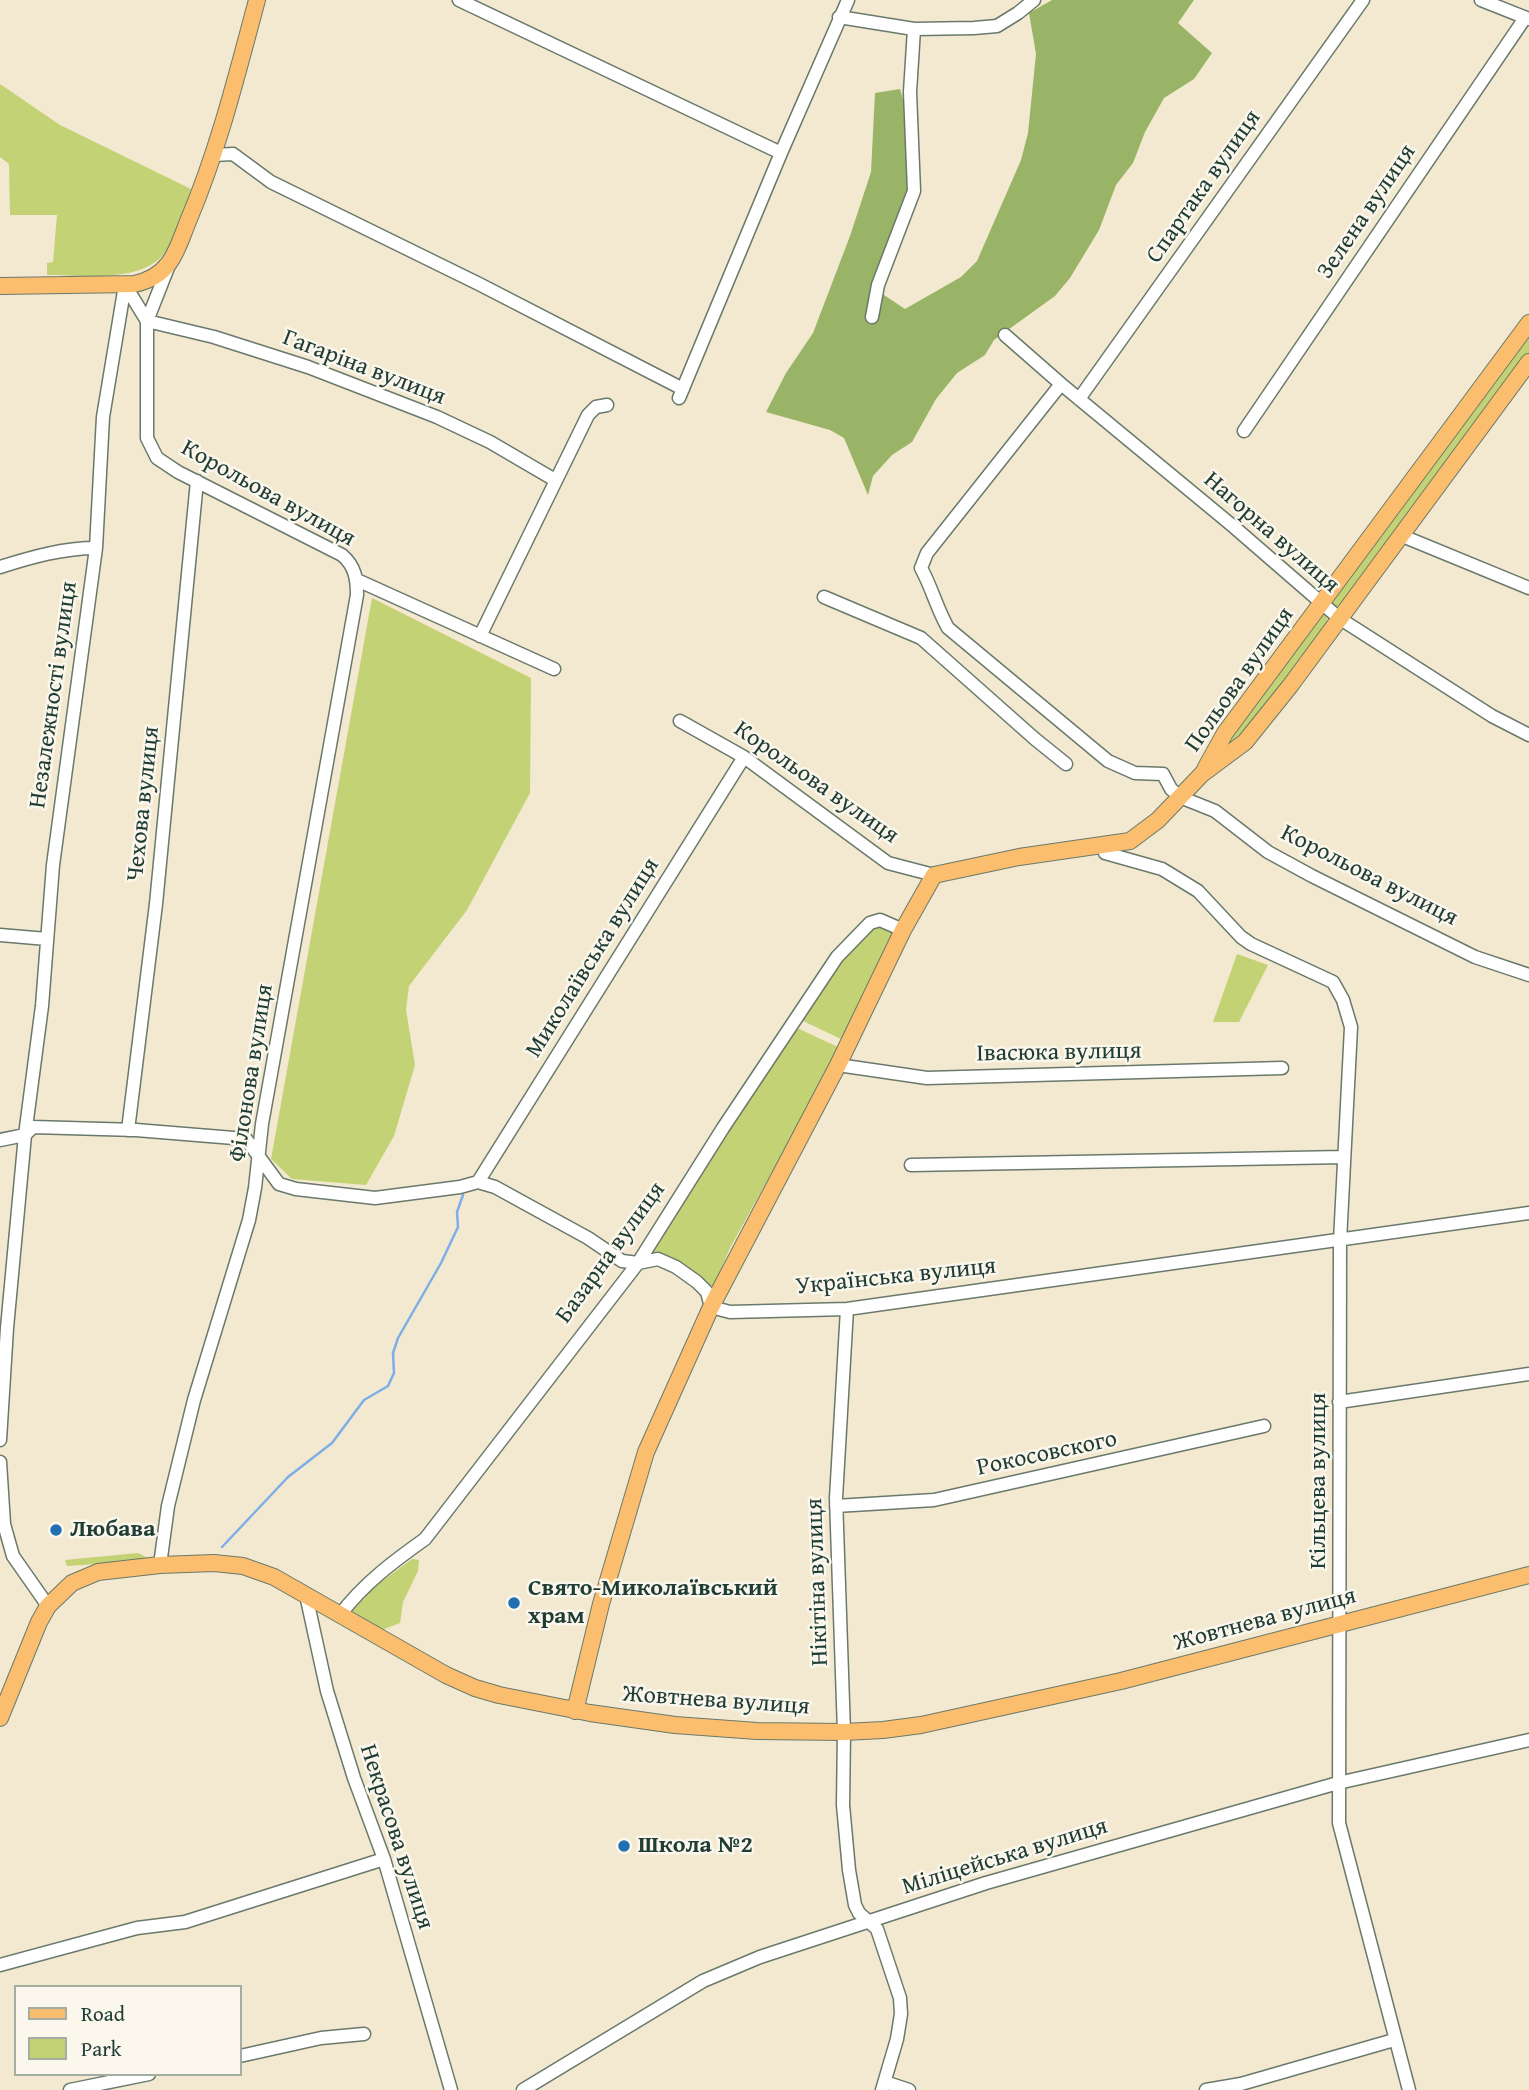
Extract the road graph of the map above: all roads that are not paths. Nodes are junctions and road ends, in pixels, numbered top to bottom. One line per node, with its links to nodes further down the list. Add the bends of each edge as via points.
1 (257, 0): 11 (main road)
2 (459, 0): 10 (street)
3 (848, 0): 7 (street)
4 (1034, 0): 9 (street, via 997,26)
5 (1363, 0): 21 (street, Спартака вулиця)
6 (1482, 0): 8 (street)
7 (839, 17): 9 (street); 10 (street)
8 (1527, 19): 23 (street, Зелена вулиця)
9 (914, 29): 15 (street, via 910,92 914,191 878,285)
10 (781, 153): 11 (street, via 681,394 467,278 271,182 233,154)
11 (214, 155): 12 (main road)
12 (172, 260): 13 (main road, via 154,278); 16 (street)
13 (125, 285): 14 (main road); 16 (street); 27 (street, Незалежності вулиця, via 103,417)
14 (0, 286)
15 (872, 317)
16 (147, 321): 24 (street, Гагаріна вулиця, via 308,367 402,403 490,442); 25 (street, Корольова вулиця, via 147,438 157,458)
17 (1529, 323): 32 (main road, Польова вулиця)
18 (1005, 335): 20 (street, Нагорна вулиця)
19 (1529, 362): 26 (main road, Польова вулиця)
20 (1061, 384): 21 (street, Нагорна вулиця); 41 (street, Корольова вулиця, via 927,553 921,568 948,628 1108,761 1135,773 1163,774)
21 (1079, 399): 32 (street, Нагорна вулиця)
22 (607, 405): 24 (street, via 588,415)
23 (1244, 431)
24 (555, 480): 34 (street)
25 (197, 481): 29 (street, Корольова вулиця, via 342,555); 50 (street, Чехова вулиця, via 156,904)
26 (1400, 536): 30 (street); 33 (main road, Польова вулиця)
27 (96, 548): 28 (street, via 72,548); 46 (street, Незалежності вулиця)
28 (0, 567)
29 (357, 580): 34 (street, Корольова вулиця); 54 (street, Філонова вулиця)
30 (1529, 588)
31 (824, 597): 39 (street, via 921,638)
32 (1321, 604): 33 (street, Нагорна вулиця); 40 (main road, Польова вулиця, via 1225,733)
33 (1339, 618): 37 (street, Нагорна вулиця); 40 (main road, Польова вулиця, via 1245,742)
34 (480, 636): 35 (street, Корольова вулиця)
35 (554, 670)
36 (680, 721): 38 (street, Корольова вулиця)
37 (1529, 735)
38 (744, 757): 43 (street, Корольова вулиця, via 888,863); 56 (street, Миколаївська вулиця)
39 (1066, 764)
40 (1202, 774): 41 (main road, Корольова вулиця)
41 (1180, 797): 42 (main road, Корольова вулиця, via 1130,841); 47 (street, Корольова вулиця, via 1215,811 1268,852 1352,897 1475,957)
42 (1102, 846): 43 (main road, Корольова вулиця); 53 (street, Кільцева вулиця, via 1115,857 1162,869 1198,891 1251,944 1334,982 1351,1032)
43 (934, 875): 44 (main road)
44 (903, 930): 48 (main road); 59 (street, Базарна вулиця, via 880,920 870,923 837,957)
45 (0, 935): 46 (street)
46 (47, 939): 51 (street, Незалежності вулиця)
47 (1529, 975)
48 (838, 1065): 49 (street, Івасюка вулиця, via 927,1078); 60 (main road)
49 (1282, 1068)
50 (128, 1130): 51 (street, via 33,1127); 54 (street, via 246,1139)
51 (25, 1135): 52 (street); 65 (street, Незалежності вулиця)
52 (0, 1140)
53 (1344, 1157): 55 (street); 58 (street, Кільцева вулиця)
54 (259, 1158): 56 (street, via 279,1184 375,1198); 68 (street, Філонова вулиця, via 249,1220 194,1400 168,1506)
55 (911, 1165)
56 (478, 1182): 59 (street, via 495,1187 622,1261)
57 (1529, 1213): 58 (street, Українська вулиця)
58 (1340, 1241): 61 (street, Українська вулиця); 63 (street, Кільцева вулиця)
59 (638, 1262): 60 (street, via 658,1259 676,1267 707,1292); 72 (street, Базарна вулиця, via 425,1539 354,1597)
60 (711, 1307): 61 (street, Українська вулиця, via 730,1312); 74 (main road, via 646,1452)
61 (847, 1309): 67 (street, Нікітіна вулиця)
62 (1529, 1374): 63 (street)
63 (1339, 1402): 73 (street, Кільцева вулиця)
64 (1264, 1426): 67 (street, Рокосовского, via 934,1500)
65 (0, 1440)
66 (0, 1462): 71 (street, via 4,1524 13,1556)
67 (836, 1506): 76 (street, Нікітіна вулиця)
68 (160, 1565): 70 (main road, Жовтнева вулиця, via 243,1566); 71 (main road, Жовтнева вулиця, via 99,1572 72,1583)
69 (1529, 1574): 73 (main road, Жовтнева вулиця)
70 (306, 1595): 72 (main road, Жовтнева вулиця); 79 (street, Некрасова вулиця, via 327,1691)
71 (48, 1606): 75 (main road, Жовтнева вулиця)
72 (340, 1615): 74 (main road, Жовтнева вулиця, via 459,1682)
73 (1340, 1622): 76 (main road, Жовтнева вулиця, via 1121,1681 922,1726); 78 (street, Кільцева вулиця)
74 (575, 1711): 76 (main road, Жовтнева вулиця, via 675,1726)
75 (0, 1718)
76 (844, 1732): 80 (street, Нікітіна вулиця, via 842,1805 849,1870 855,1905)
77 (1529, 1740): 78 (street, Міліцейська вулиця)
78 (1338, 1783): 80 (street, Міліцейська вулиця); 83 (street, Кільцева вулиця, via 1339,1822)
79 (384, 1859): 81 (street, via 185,1922 137,1928); 88 (street, Некрасова вулиця)
80 (868, 1921): 86 (street, Нікітіна вулиця, via 877,1929 900,1998 897,2039); 89 (street, Міліцейська вулиця, via 703,1981)
81 (0, 1965)
82 (364, 2034): 84 (street, via 321,2038)
83 (1394, 2040): 91 (street); 92 (street, Кільцева вулиця)
84 (242, 2056)
85 (139, 2076): 87 (street)
86 (884, 2086): 90 (street)
87 (71, 2090)
88 (451, 2090)
89 (523, 2090)
90 (909, 2090)
91 (1206, 2090)
92 (1409, 2090)

